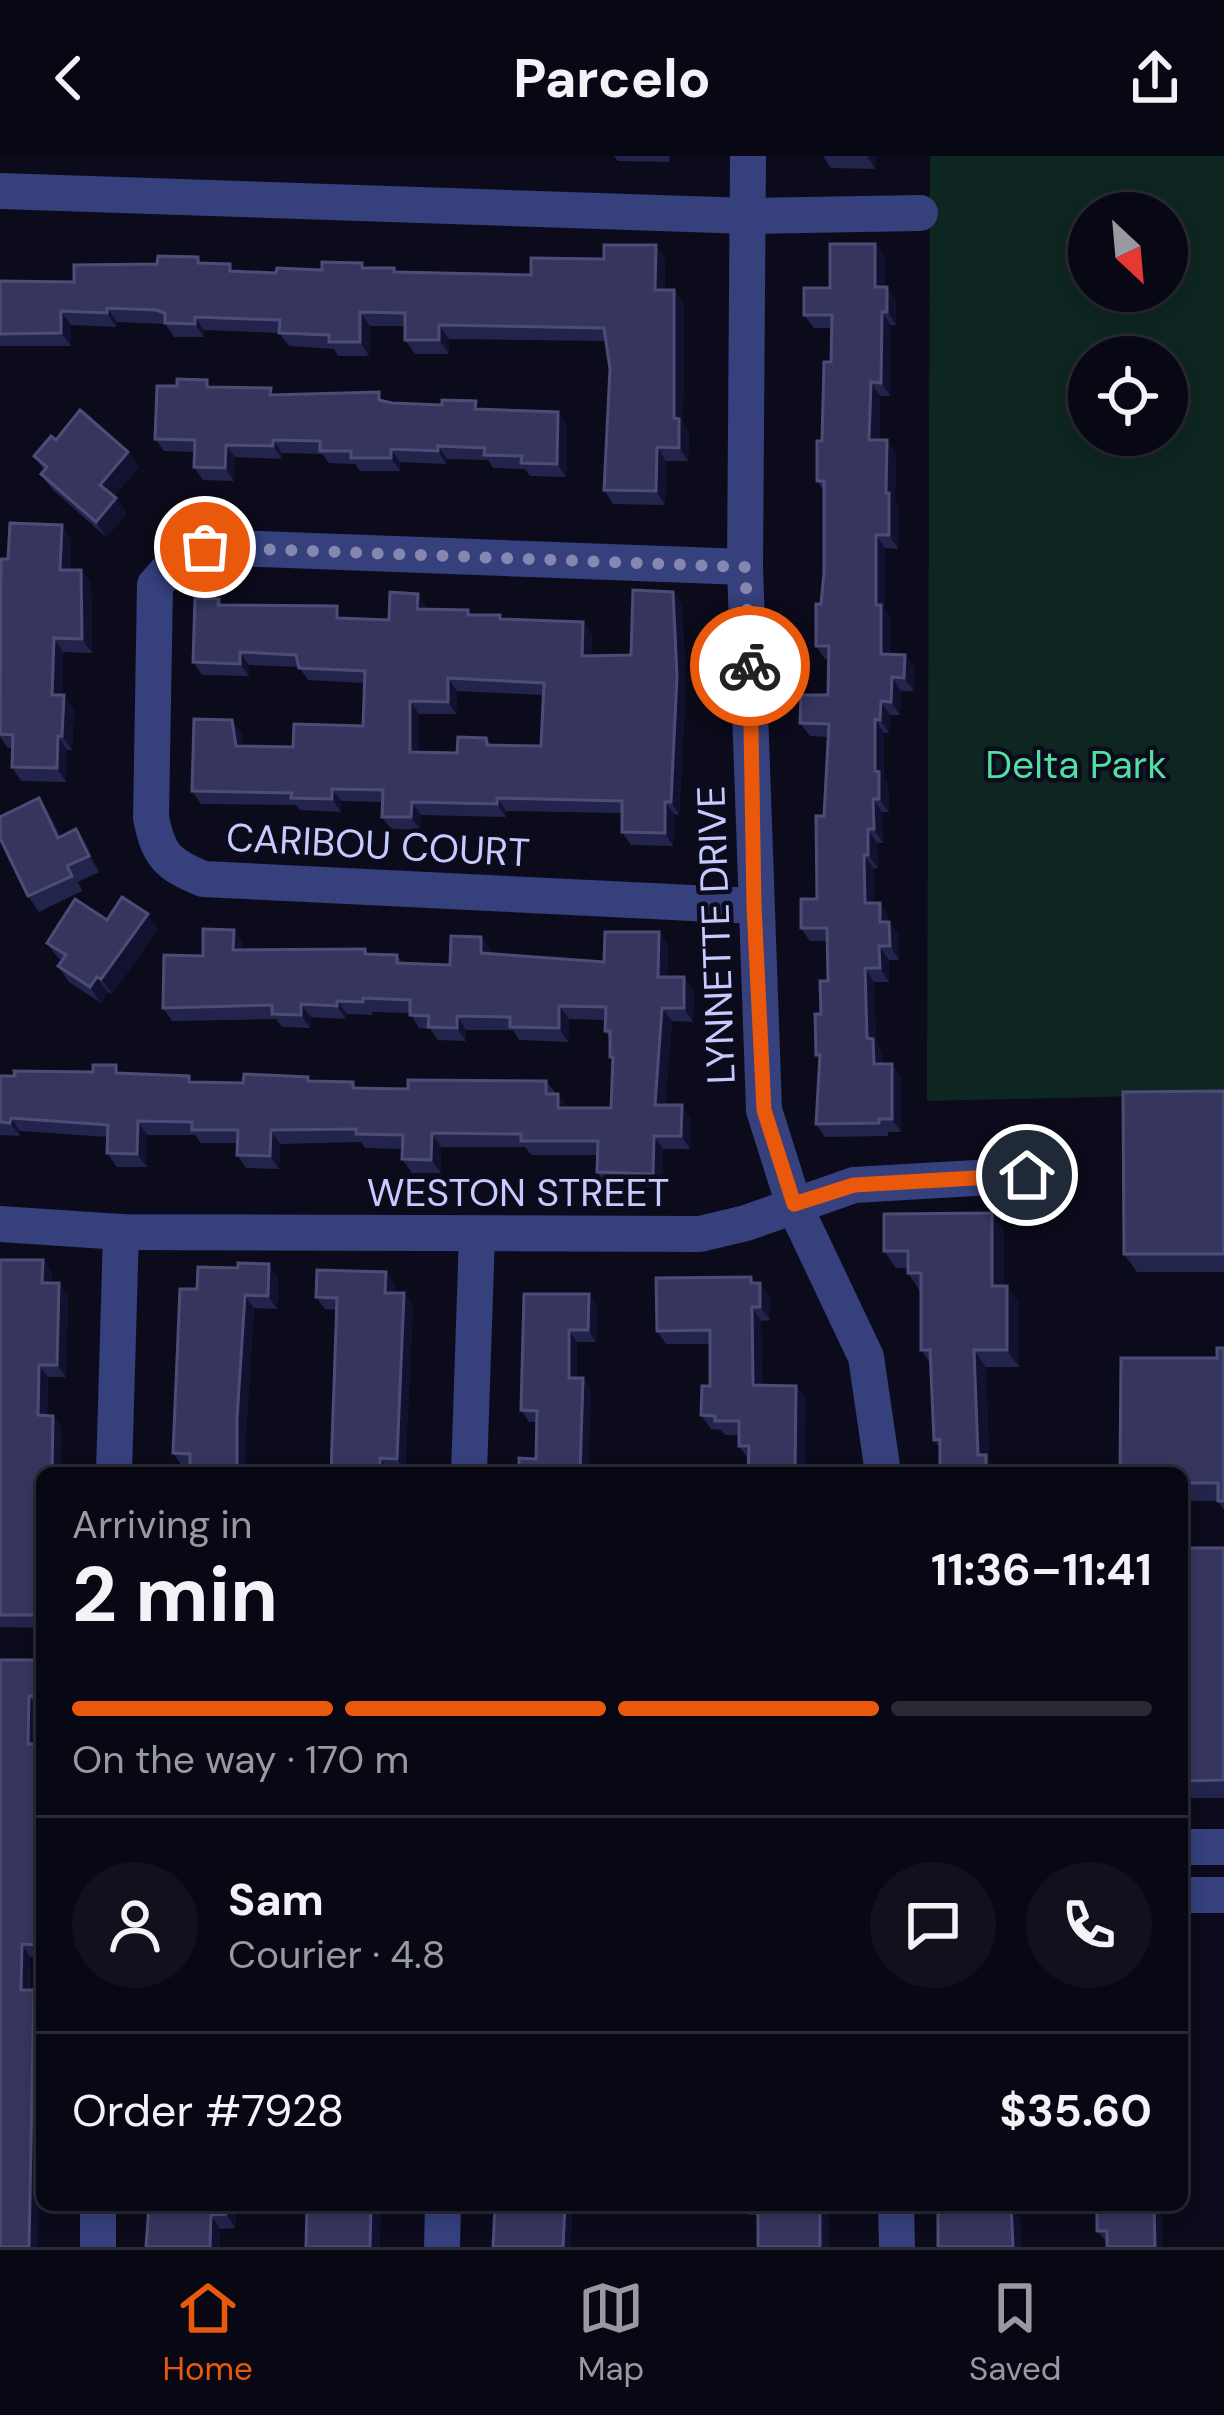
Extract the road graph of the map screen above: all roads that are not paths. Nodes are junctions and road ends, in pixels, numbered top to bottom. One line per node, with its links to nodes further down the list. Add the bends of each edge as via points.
1 (748, 156): 4 (street, LYNNETTE DRIVE)
2 (0, 191): 4 (street)
3 (920, 213): 4 (street)
4 (749, 216): 5 (street, LYNNETTE DRIVE)
5 (745, 567): 6 (street, LYNNETTE DRIVE); 6 (street, CARIBOU COURT, via 184,552 155,585 151,818 157,847 174,867 203,879)
6 (754, 906): 8 (street, LYNNETTE DRIVE, via 764,1110)
7 (1027, 1175): 8 (street, WESTON STREET, via 854,1185)
8 (794, 1204): 11 (street, WESTON STREET, via 700,1234); 14 (street, LYNNETTE DRIVE, via 866,1357)
9 (0, 1224): 10 (street, WESTON STREET)
10 (121, 1232): 11 (street, WESTON STREET); 12 (street)
11 (477, 1235): 13 (street)
12 (115, 1467)
13 (470, 1467)
14 (883, 1467)
15 (1188, 1847): 16 (street)
16 (1224, 1847)
17 (1188, 1895): 18 (street)
18 (1224, 1895)
19 (98, 2211): 22 (street)
20 (443, 2211): 23 (street)
21 (896, 2211): 24 (street)
22 (98, 2247)
23 (442, 2247)
24 (897, 2247)

